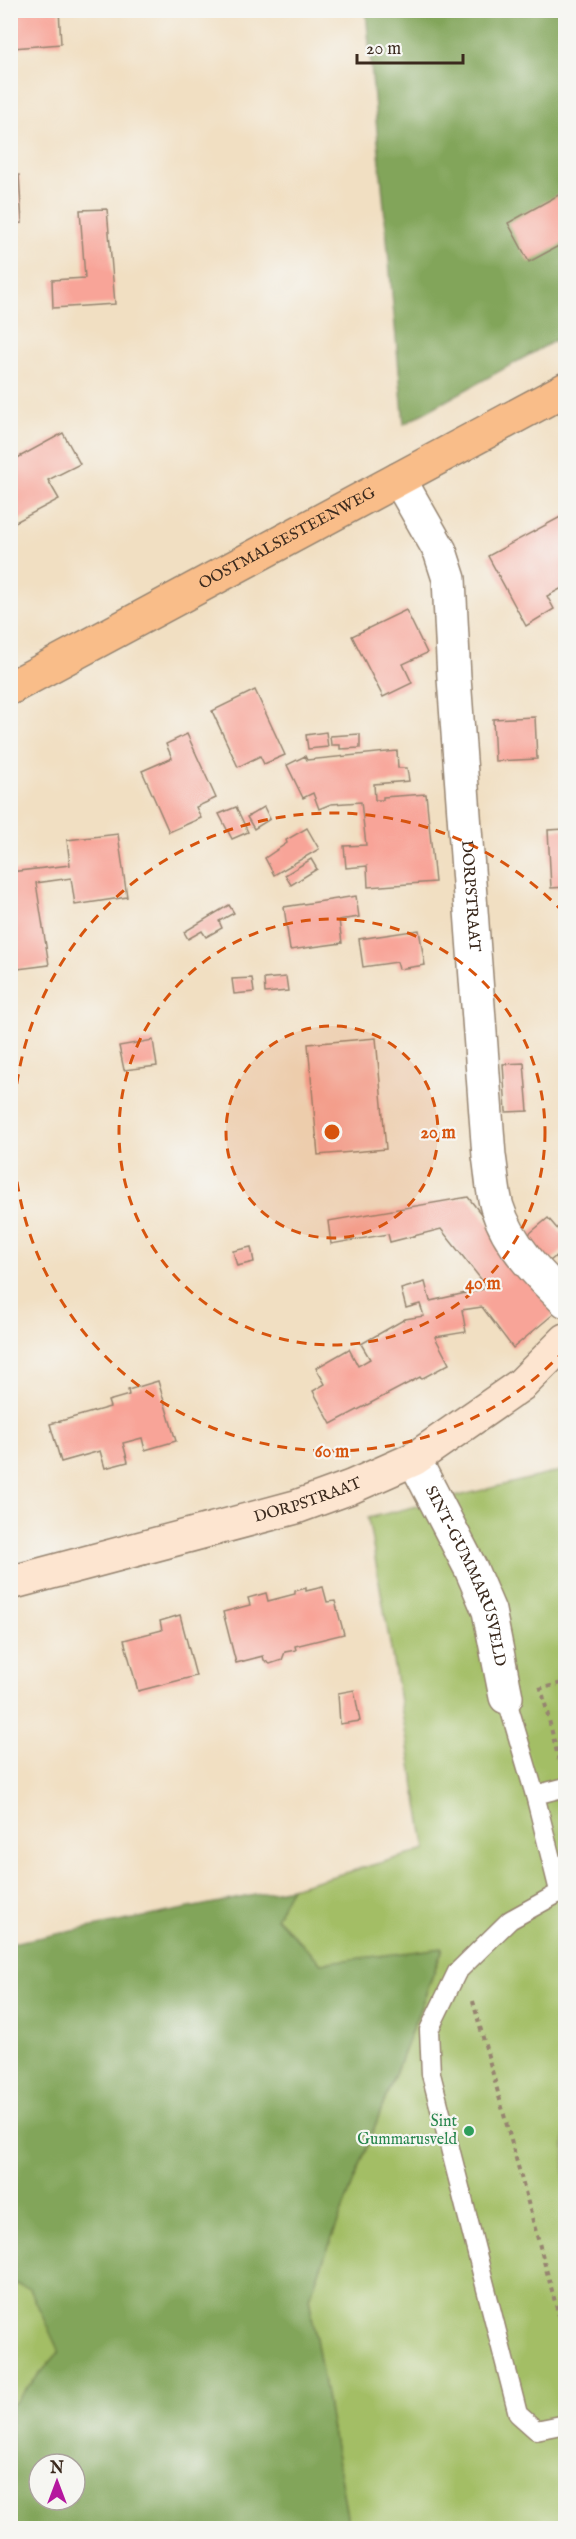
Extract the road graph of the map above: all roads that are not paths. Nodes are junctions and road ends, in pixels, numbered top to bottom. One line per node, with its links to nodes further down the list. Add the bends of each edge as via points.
1 (566, 390): 2 (main road, OOSTMALSESTEENWEG)
2 (399, 479): 3 (main road, OOSTMALSESTEENWEG); 4 (street, DORPSTRAAT, via 440,551 449,579 489,1156 497,1207 510,1234 539,1275)
3 (10, 688)
4 (566, 1301)
5 (566, 1340): 6 (street, DORPSTRAAT, via 522,1384)
6 (414, 1459): 7 (street, DORPSTRAAT, via 296,1507); 8 (street, SINT-GUMMARUSVELD, via 489,1611)
7 (10, 1583)
8 (506, 1697): 10 (lane)
9 (566, 1787): 10 (lane)
10 (535, 1794): 11 (lane)
11 (562, 1890): 12 (lane, via 510,1920 457,1972 429,2030 431,2074 518,2414 536,2430)
12 (566, 2424)

